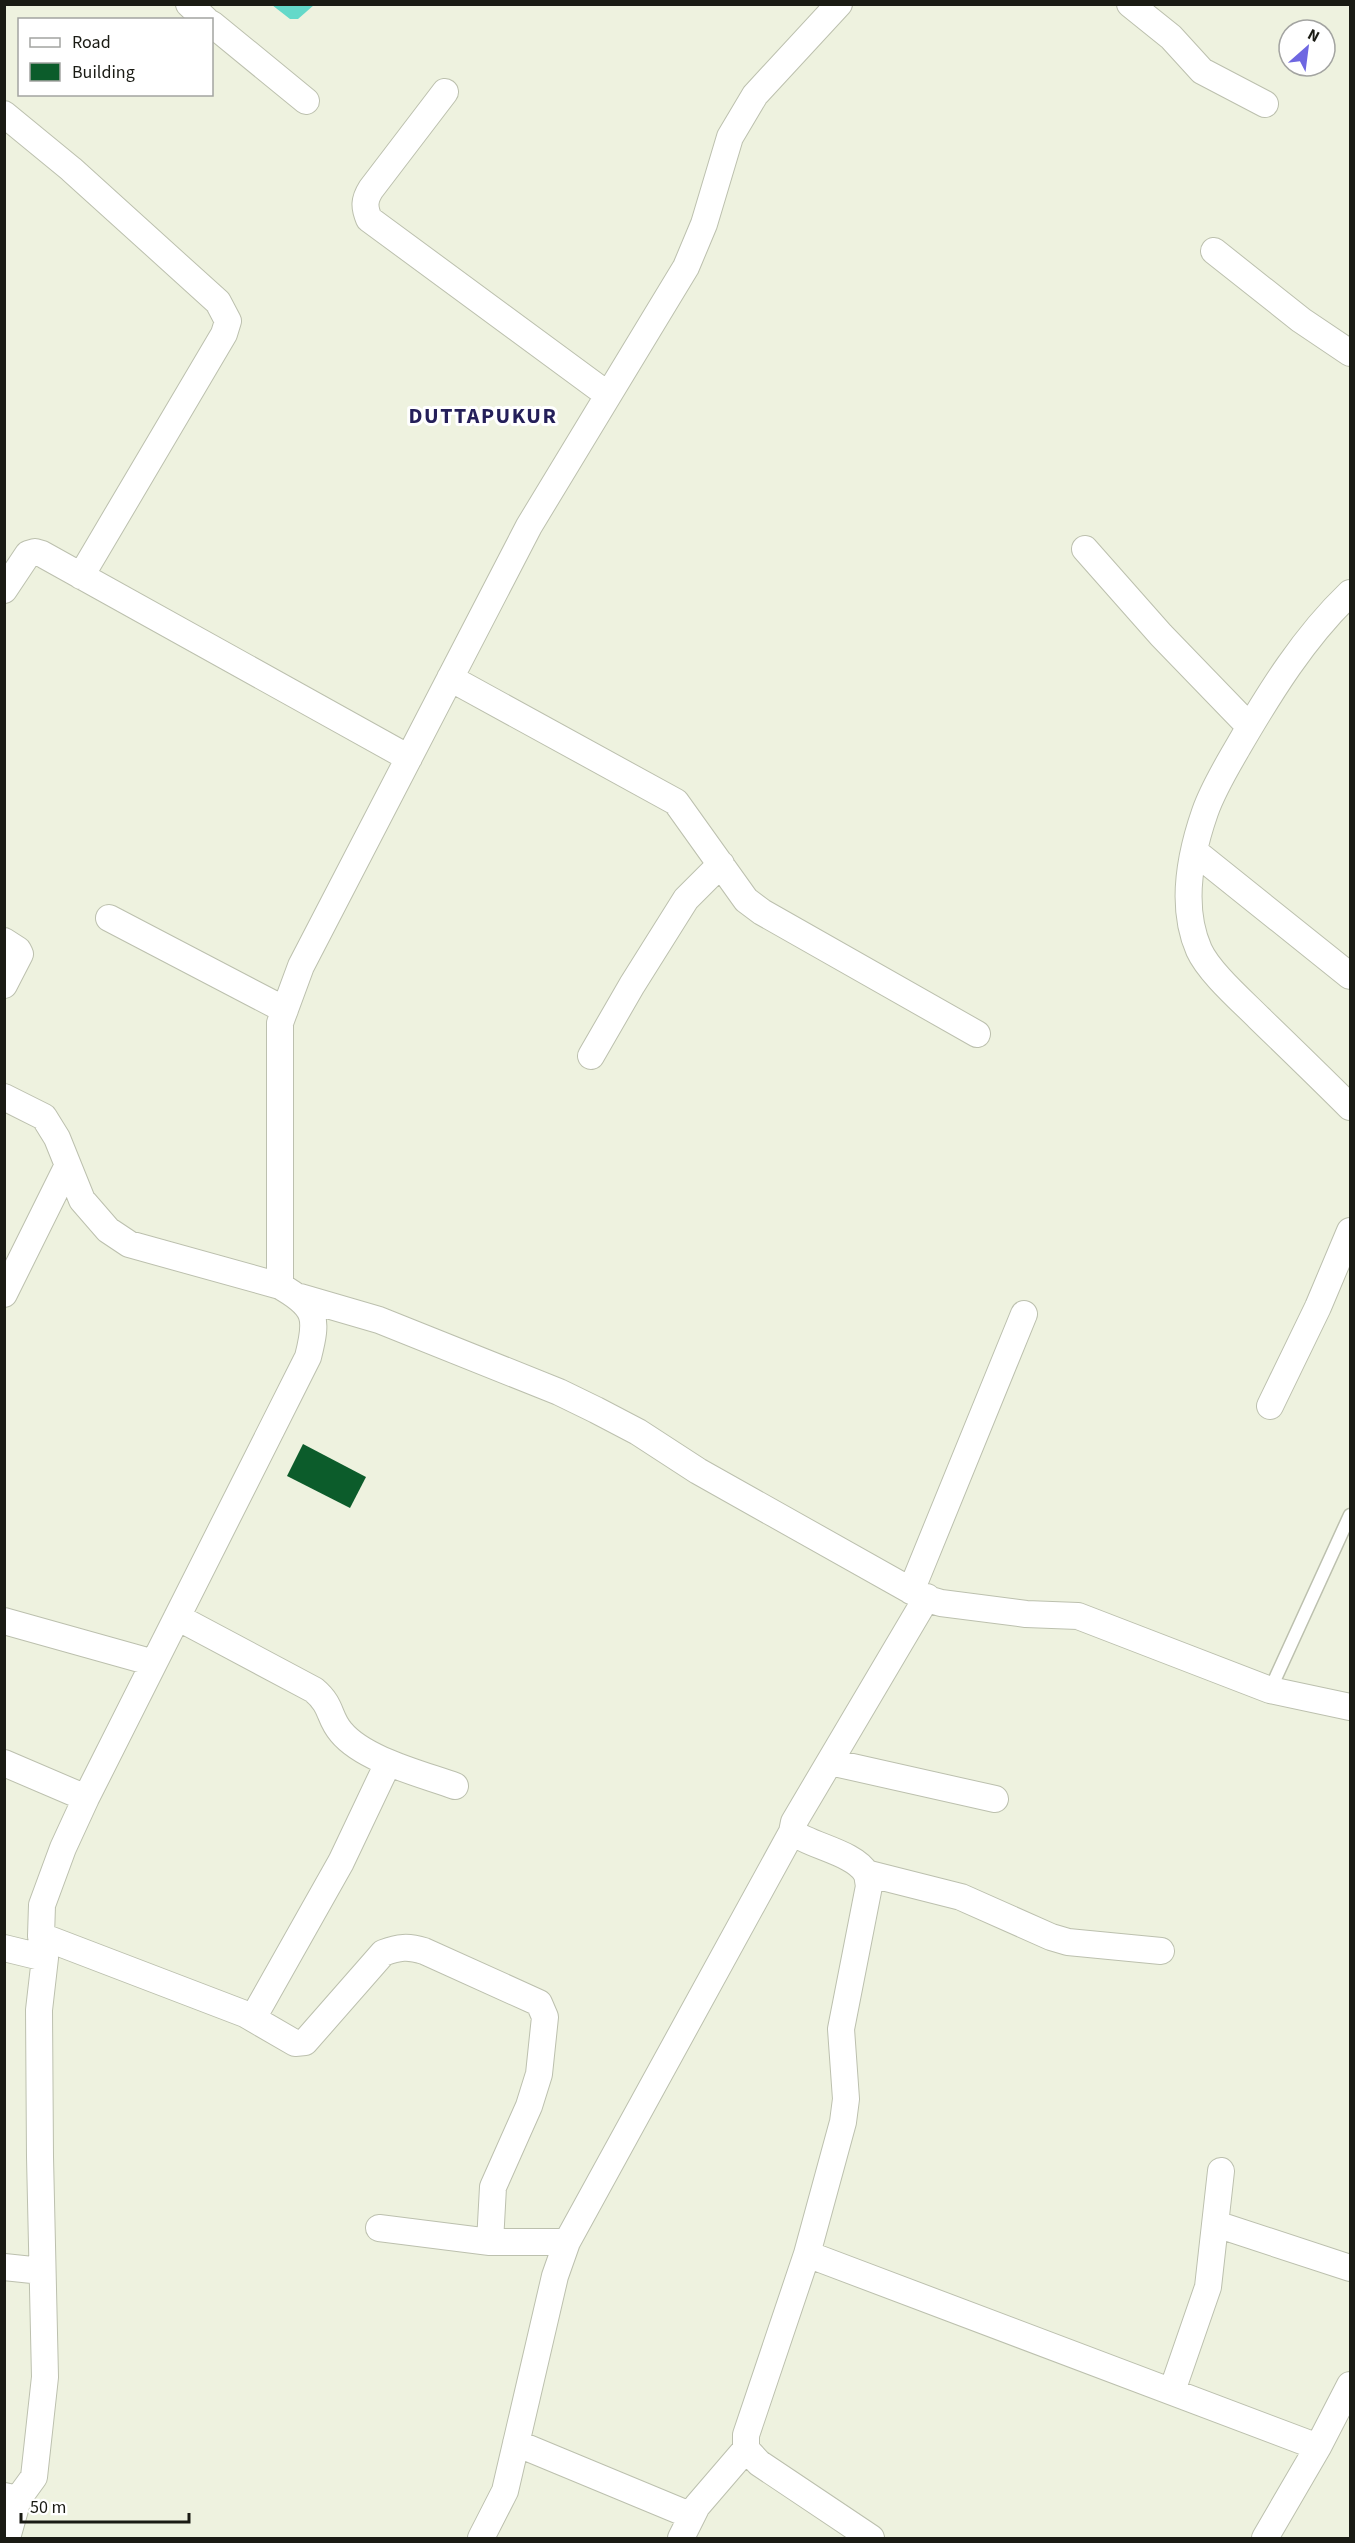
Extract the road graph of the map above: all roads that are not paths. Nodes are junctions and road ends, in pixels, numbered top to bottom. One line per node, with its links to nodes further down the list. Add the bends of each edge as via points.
1 (189, 4): 4 (street)
2 (1130, 4): 8 (street, via 1171,37 1202,71)
3 (826, 9): 12 (street, via 754,95 730,137 704,224 686,267)
4 (204, 18)
5 (213, 25): 7 (street)
6 (445, 93): 12 (street, via 371,189 364,208 369,219)
7 (306, 101)
8 (1265, 105)
9 (6, 119): 14 (street, via 71,169 218,302 228,321 224,334)
10 (1214, 251): 11 (street)
11 (1350, 353)
12 (608, 396): 17 (street, via 529,526)
13 (1085, 549): 18 (street)
14 (81, 576): 15 (street, via 35,552 23,559); 19 (street)
15 (4, 590)
16 (1350, 593): 18 (street, via 1317,629)
17 (450, 678): 19 (street); 21 (street, via 676,801)
18 (1249, 726): 20 (street, via 1205,811)
19 (409, 758): 26 (street, via 302,966)
20 (1194, 850): 24 (street); 30 (street, via 1188,891 1191,924 1200,951 1228,988)
21 (721, 864): 27 (street, via 746,900 762,912); 28 (street, via 686,899)
22 (109, 918): 26 (street)
23 (4, 941): 25 (street, via 20,954)
24 (1350, 976)
25 (4, 985)
26 (285, 1010): 33 (street, via 280,1023)
27 (976, 1034)
28 (591, 1056)
29 (4, 1097): 31 (street, via 44,1116)
30 (1350, 1107)
31 (67, 1167): 33 (street, via 91,1213 129,1244); 34 (street)
32 (1350, 1231): 36 (street)
33 (290, 1292): 38 (street, via 379,1320 559,1392); 39 (street, via 311,1313 315,1329 308,1357)
34 (4, 1294)
35 (1024, 1314): 38 (street)
36 (1270, 1406)
37 (1350, 1515): 42 (lane)
38 (919, 1594): 42 (street, via 941,1603 1078,1616); 44 (street)
39 (177, 1617): 41 (street); 46 (street, via 314,1690 328,1704 343,1734)
40 (4, 1621): 41 (street)
41 (154, 1663): 48 (street)
42 (1270, 1690): 43 (street)
43 (1350, 1707)
44 (830, 1762): 49 (street); 50 (street, via 794,1822)
45 (4, 1763): 48 (street)
46 (388, 1763): 47 (street); 55 (street, via 341,1862)
47 (455, 1786)
48 (86, 1798): 52 (street, via 42,1905)
49 (995, 1799)
50 (792, 1832): 51 (street, via 856,1862); 60 (street)
51 (866, 1873): 54 (street, via 961,1898 1068,1942); 61 (street, via 869,1886 841,2029 846,2099 843,2122)
52 (43, 1947): 53 (street); 55 (street); 64 (street, via 39,2010)
53 (4, 1948)
54 (1161, 1951)
55 (253, 2018): 59 (street, via 295,2043 304,2042 383,1953 409,1946 539,2002 545,2017 539,2074 493,2187)
56 (1221, 2171): 57 (street)
57 (1216, 2224): 63 (street); 66 (street, via 1208,2288)
58 (379, 2228): 59 (street)
59 (490, 2242): 60 (street)
60 (567, 2242): 67 (street, via 555,2277)
61 (807, 2254): 66 (street); 69 (street, via 746,2435)
62 (4, 2267): 64 (street)
63 (1350, 2268)
64 (42, 2271): 70 (street, via 45,2377 34,2477)
65 (1350, 2385): 68 (street)
66 (1172, 2391): 68 (street)
67 (516, 2443): 71 (street); 73 (street, via 505,2491)
68 (1318, 2447): 75 (street)
69 (746, 2449): 71 (street, via 710,2488); 74 (street, via 759,2463)
70 (11, 2498): 72 (street)
71 (687, 2527)
72 (7, 2538)
73 (481, 2538)
74 (871, 2538)
75 (1266, 2538)

